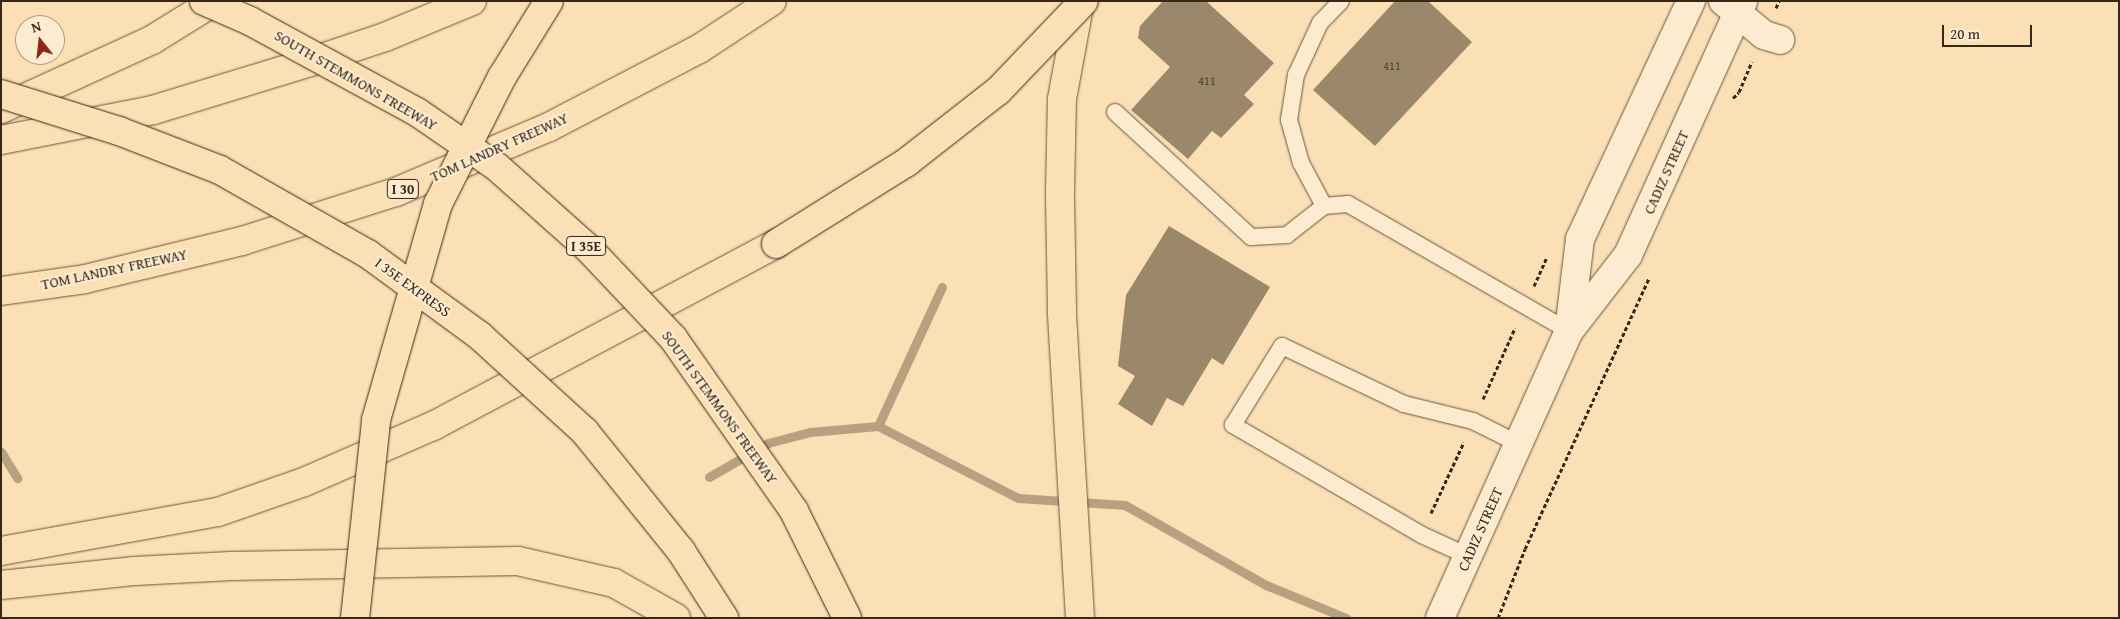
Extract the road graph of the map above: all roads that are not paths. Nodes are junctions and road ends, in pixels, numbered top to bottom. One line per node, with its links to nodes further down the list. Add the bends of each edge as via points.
1 (204, 1): 26 (highway, SOUTH STEMMONS FREEWAY / I 35E, bridge, via 250,21 417,112 497,167 588,248 673,338 794,511)
2 (214, 1): 13 (highway, via 152,40)
3 (472, 1): 15 (highway, via 338,53 153,110)
4 (549, 1): 23 (highway, bridge, via 502,77 438,204 376,420)
5 (772, 1): 17 (highway, TOM LANDRY FREEWAY / I 30, via 699,48 549,127 396,192 242,242 85,279)
6 (1080, 1): 27 (highway, via 1062,99 1060,192 1062,311)
7 (1084, 1): 20 (highway, bridge, via 991,96 907,162 776,244 433,426 304,482 218,512)
8 (1341, 1): 16 (lane, via 1320,23 1296,75 1289,120 1301,163)
9 (1691, 1): 18 (main road, CADIZ STREET, via 1580,239)
10 (1734, 5): 11 (main road, via 1764,35); 18 (main road, CADIZ STREET, via 1628,255)
11 (1780, 40)
12 (1, 94): 25 (highway, I 35E EXPRESS, bridge, via 120,131 220,170 368,254 480,336 585,432 680,551)
13 (1, 109)
14 (1115, 112): 16 (lane, via 1251,236 1287,235)
15 (1, 140)
16 (1324, 206): 18 (lane, via 1348,204)
17 (1, 291)
18 (1568, 330): 19 (main road, CADIZ STREET)
19 (1517, 444): 21 (main road, CADIZ STREET); 21 (lane, via 1473,421 1404,404 1282,346 1234,424 1422,535)
20 (1, 551)
21 (1468, 556): 28 (main road, CADIZ STREET)
22 (1, 585): 24 (highway, via 135,571 212,567 518,561 614,582)
23 (355, 618)
24 (676, 618)
25 (724, 618)
26 (847, 618)
27 (1080, 618)
28 (1440, 618)

